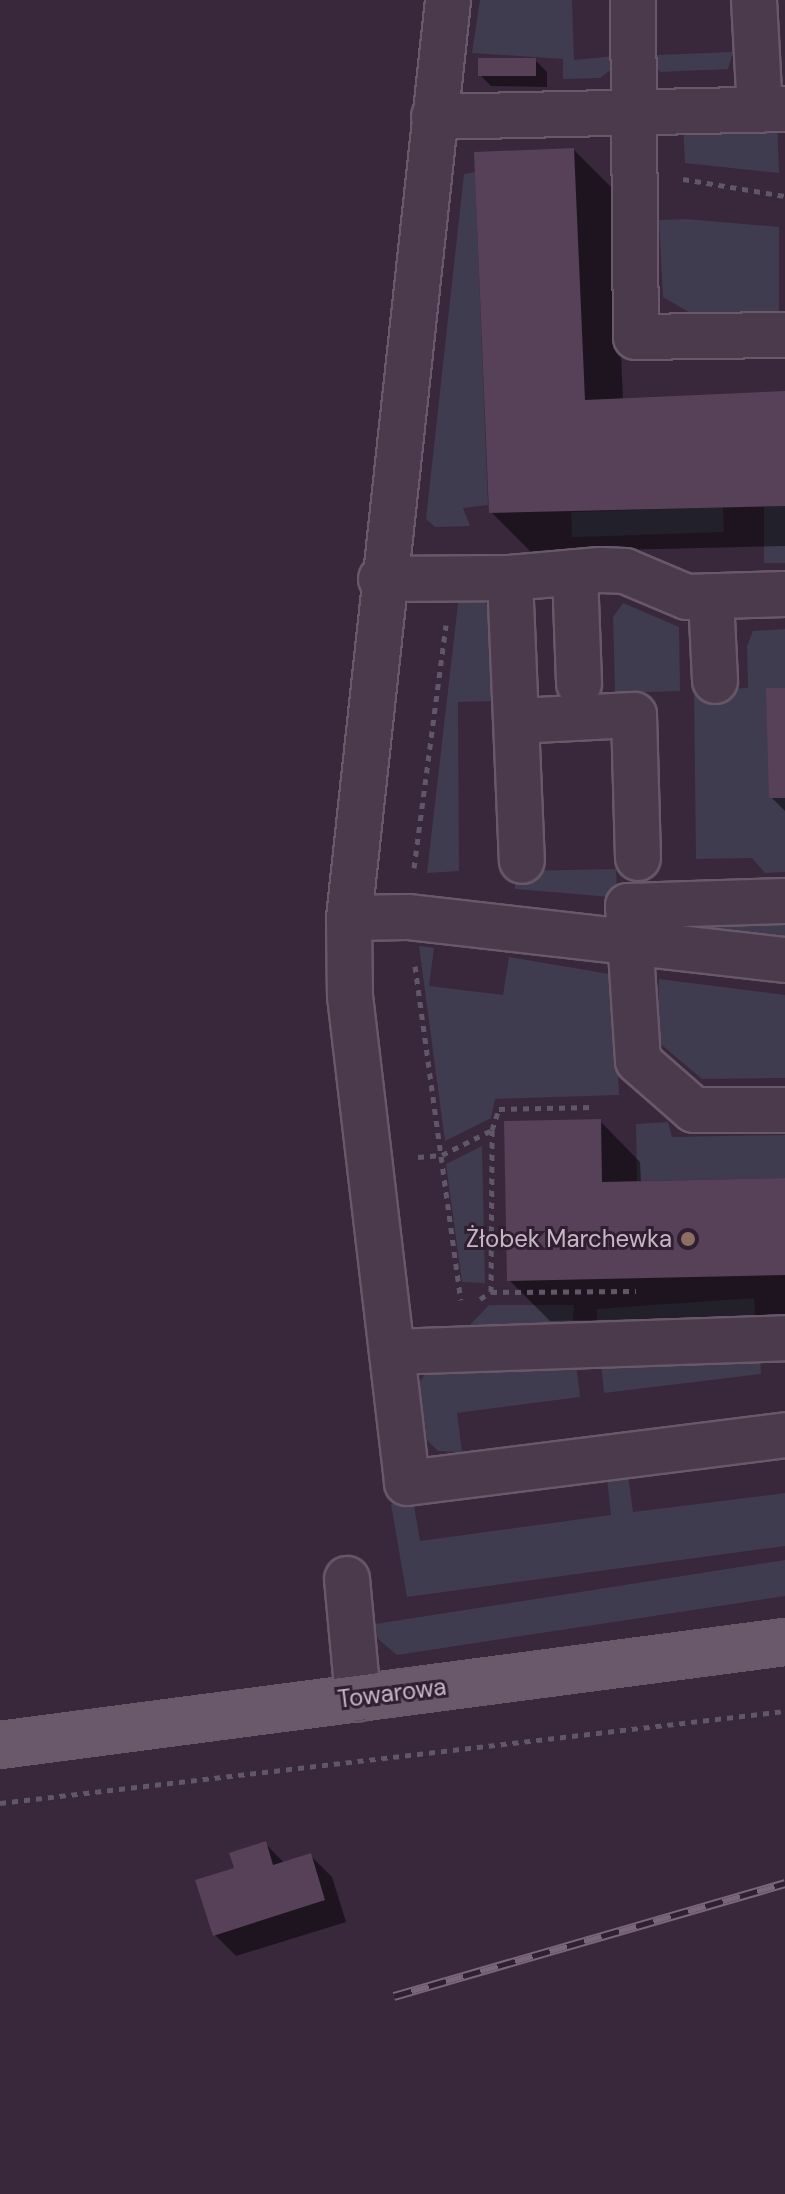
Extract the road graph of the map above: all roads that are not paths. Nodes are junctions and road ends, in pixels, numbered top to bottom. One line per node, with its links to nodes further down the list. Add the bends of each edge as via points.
1 (448, 0): 6 (street)
2 (633, 0): 5 (street)
3 (754, 0): 4 (street)
4 (772, 110): 5 (street)
5 (635, 113): 6 (street); 7 (street, via 636,337)
6 (434, 117): 10 (street)
7 (785, 335)
8 (575, 573): 9 (street); 12 (street, via 625,571 673,593); 14 (street)
9 (510, 578): 10 (street); 15 (street)
10 (381, 579): 19 (street)
11 (785, 594): 12 (street)
12 (711, 598): 13 (street)
13 (715, 681)
14 (579, 684)
15 (518, 721): 16 (street, via 634,715); 17 (street)
16 (638, 858)
17 (522, 861)
18 (785, 901): 20 (street, via 628,906)
19 (349, 918): 20 (street, via 407,917); 24 (street, via 350,996)
20 (629, 944): 21 (street); 22 (street, via 638,1061 694,1110)
21 (785, 960)
22 (785, 1110)
23 (785, 1338): 24 (street)
24 (392, 1352): 25 (street, via 407,1483)
25 (785, 1435)
26 (347, 1579): 28 (street)
27 (785, 1642): 28 (main road, Towarowa)
28 (358, 1698): 29 (main road, Towarowa)
29 (0, 1745)

